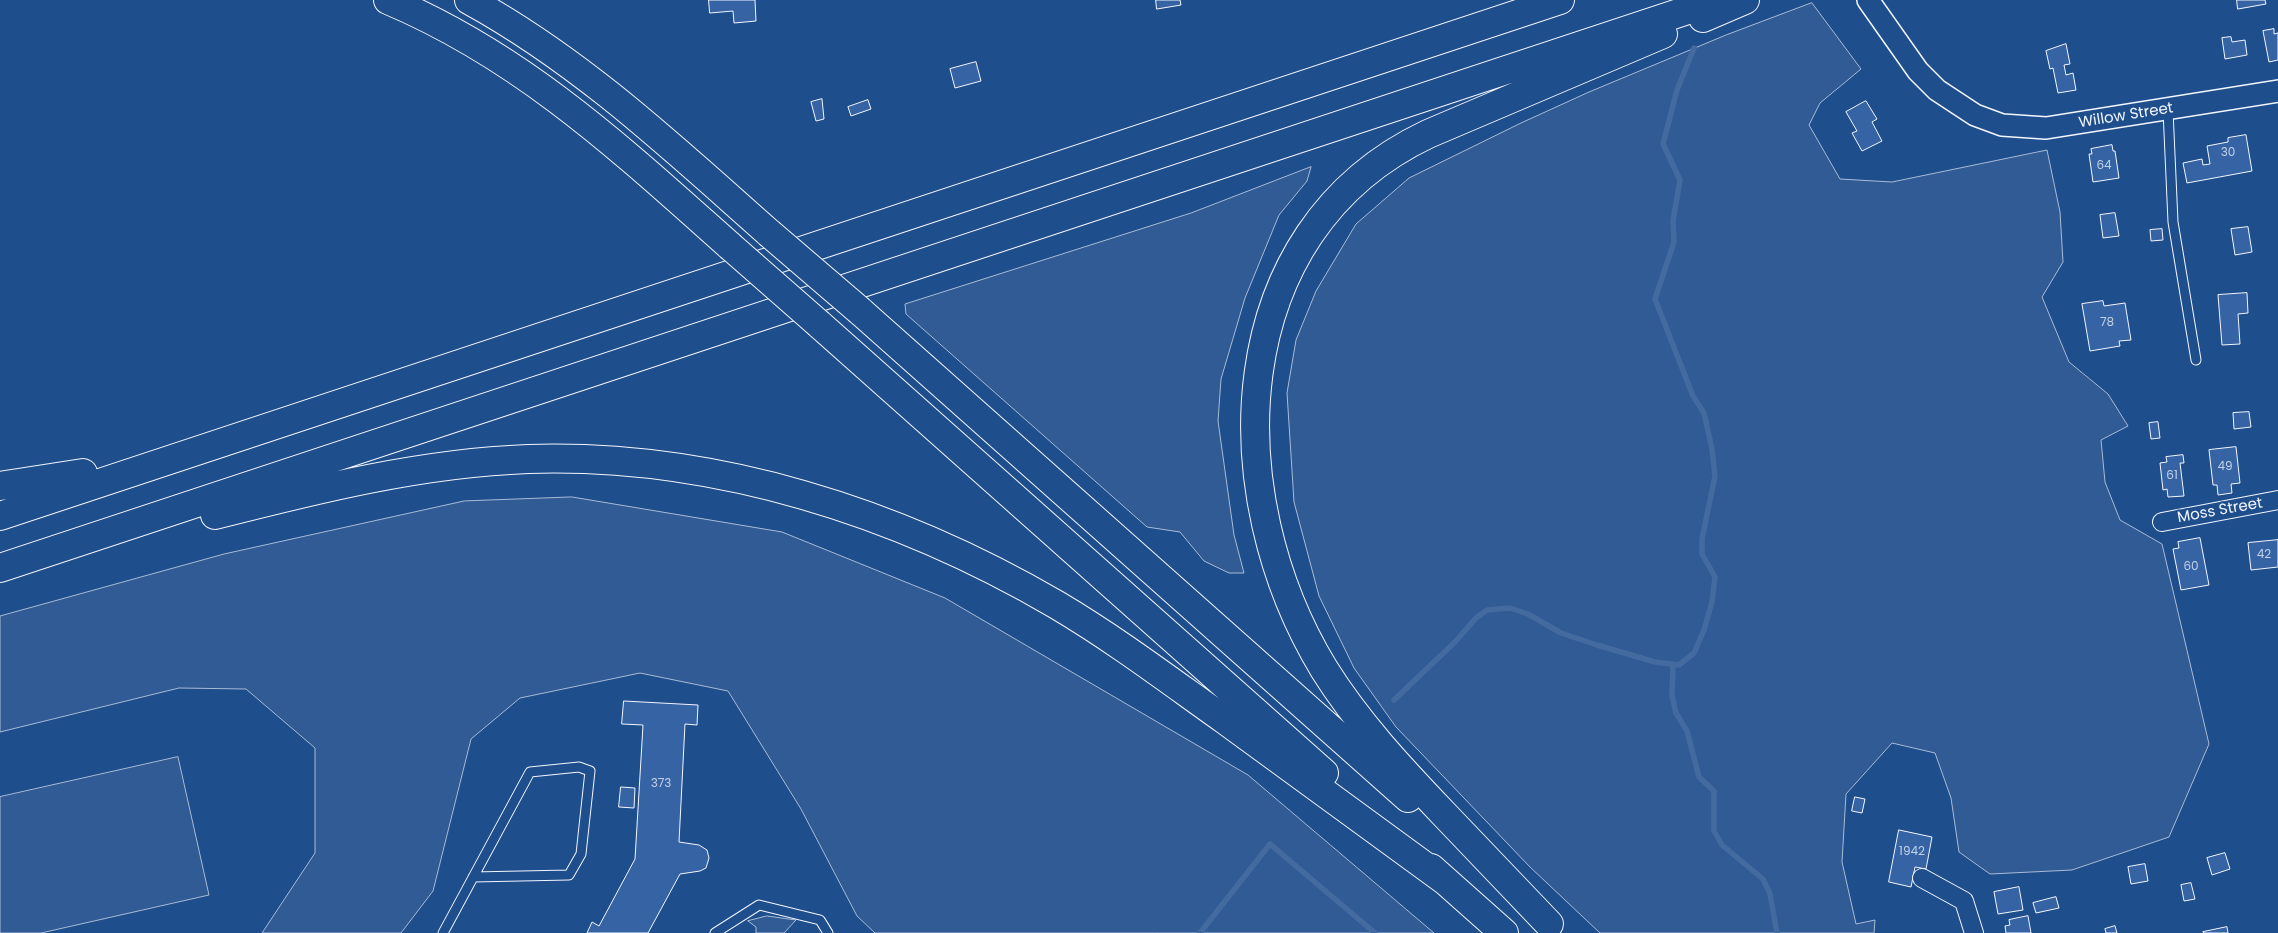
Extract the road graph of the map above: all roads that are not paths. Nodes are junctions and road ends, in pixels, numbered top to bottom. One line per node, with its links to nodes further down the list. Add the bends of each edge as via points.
1 (388, 0): 18 (highway, bridge, via 454,32 542,86 597,128)
2 (469, 0): 19 (highway, bridge, via 547,47 603,88 860,311)
3 (1560, 0): 10 (highway)
4 (1718, 0): 15 (highway)
5 (1745, 0): 19 (highway, via 1433,132 1376,164 1338,199 1309,236 1283,283 1261,350 1254,420 1260,490 1275,558 1304,632 1336,687 1370,732)
6 (1873, 6): 8 (street, Willow Street, via 1927,81 1948,99 1975,115 2002,125 2046,128)
7 (2278, 91): 8 (street, Willow Street)
8 (2168, 110): 9 (lane, via 2173,222)
9 (2196, 360)
10 (276, 425): 11 (highway, via 92,471); 13 (highway)
11 (0, 486)
12 (2278, 500): 14 (street, Moss Street)
13 (0, 516)
14 (2162, 522)
15 (0, 569): 18 (highway, via 280,498 460,464 598,460 735,478 810,497 901,528 964,555 1056,605 1143,661)
16 (473, 877): 16 (lane, via 530,772 579,767 590,771 581,854 569,875); 20 (lane)
17 (1922, 878): 24 (street, via 1964,901)
18 (1444, 880): 23 (highway)
19 (1554, 928)
20 (443, 933)
21 (715, 933): 22 (lane, via 759,905 820,920)
22 (828, 933)
23 (1504, 933)
24 (1974, 933)

